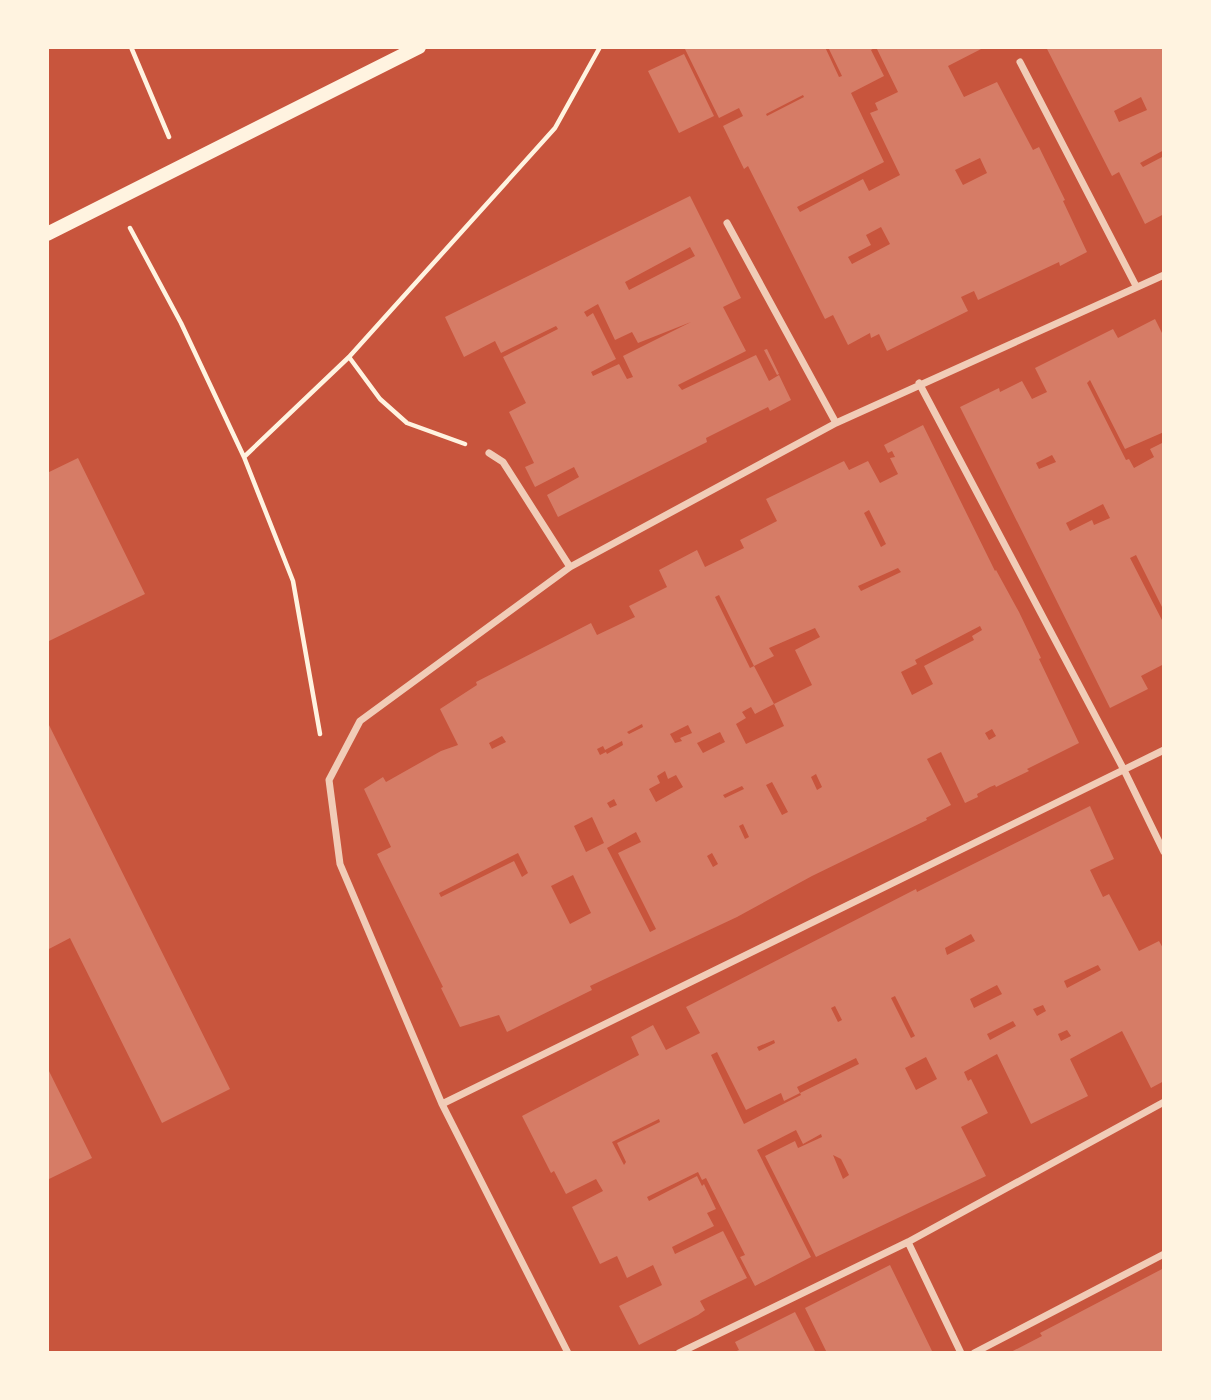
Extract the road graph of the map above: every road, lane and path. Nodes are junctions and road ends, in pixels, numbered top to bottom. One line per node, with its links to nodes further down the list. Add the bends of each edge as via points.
1 (131, 47): 5 (path)
2 (419, 47): 5 (main road)
3 (600, 47): 11 (path, via 555,128)
4 (1020, 62): 10 (street)
5 (182, 166): 6 (main road)
6 (115, 200): 8 (main road); 15 (path, via 181,323)
7 (727, 223): 13 (street)
8 (47, 234)
9 (1164, 275): 10 (street)
10 (1136, 286): 12 (street)
11 (349, 357): 14 (path, via 380,399 407,423); 15 (path)
12 (919, 383): 13 (street); 18 (street)
13 (836, 423): 16 (street)
14 (489, 453): 16 (street, via 503,462)
15 (244, 457): 19 (path, via 293,581)
16 (569, 568): 19 (street, via 360,721)
17 (1164, 750): 18 (street)
18 (1124, 770): 20 (street); 22 (street)
19 (328, 780): 22 (street, via 340,864)
20 (1164, 852)
21 (1164, 1102): 23 (street)
22 (442, 1104): 25 (street)
23 (908, 1242): 26 (street); 27 (street)
24 (1164, 1254): 28 (street)
25 (568, 1353)
26 (679, 1353)
27 (961, 1353)
28 (974, 1353)

